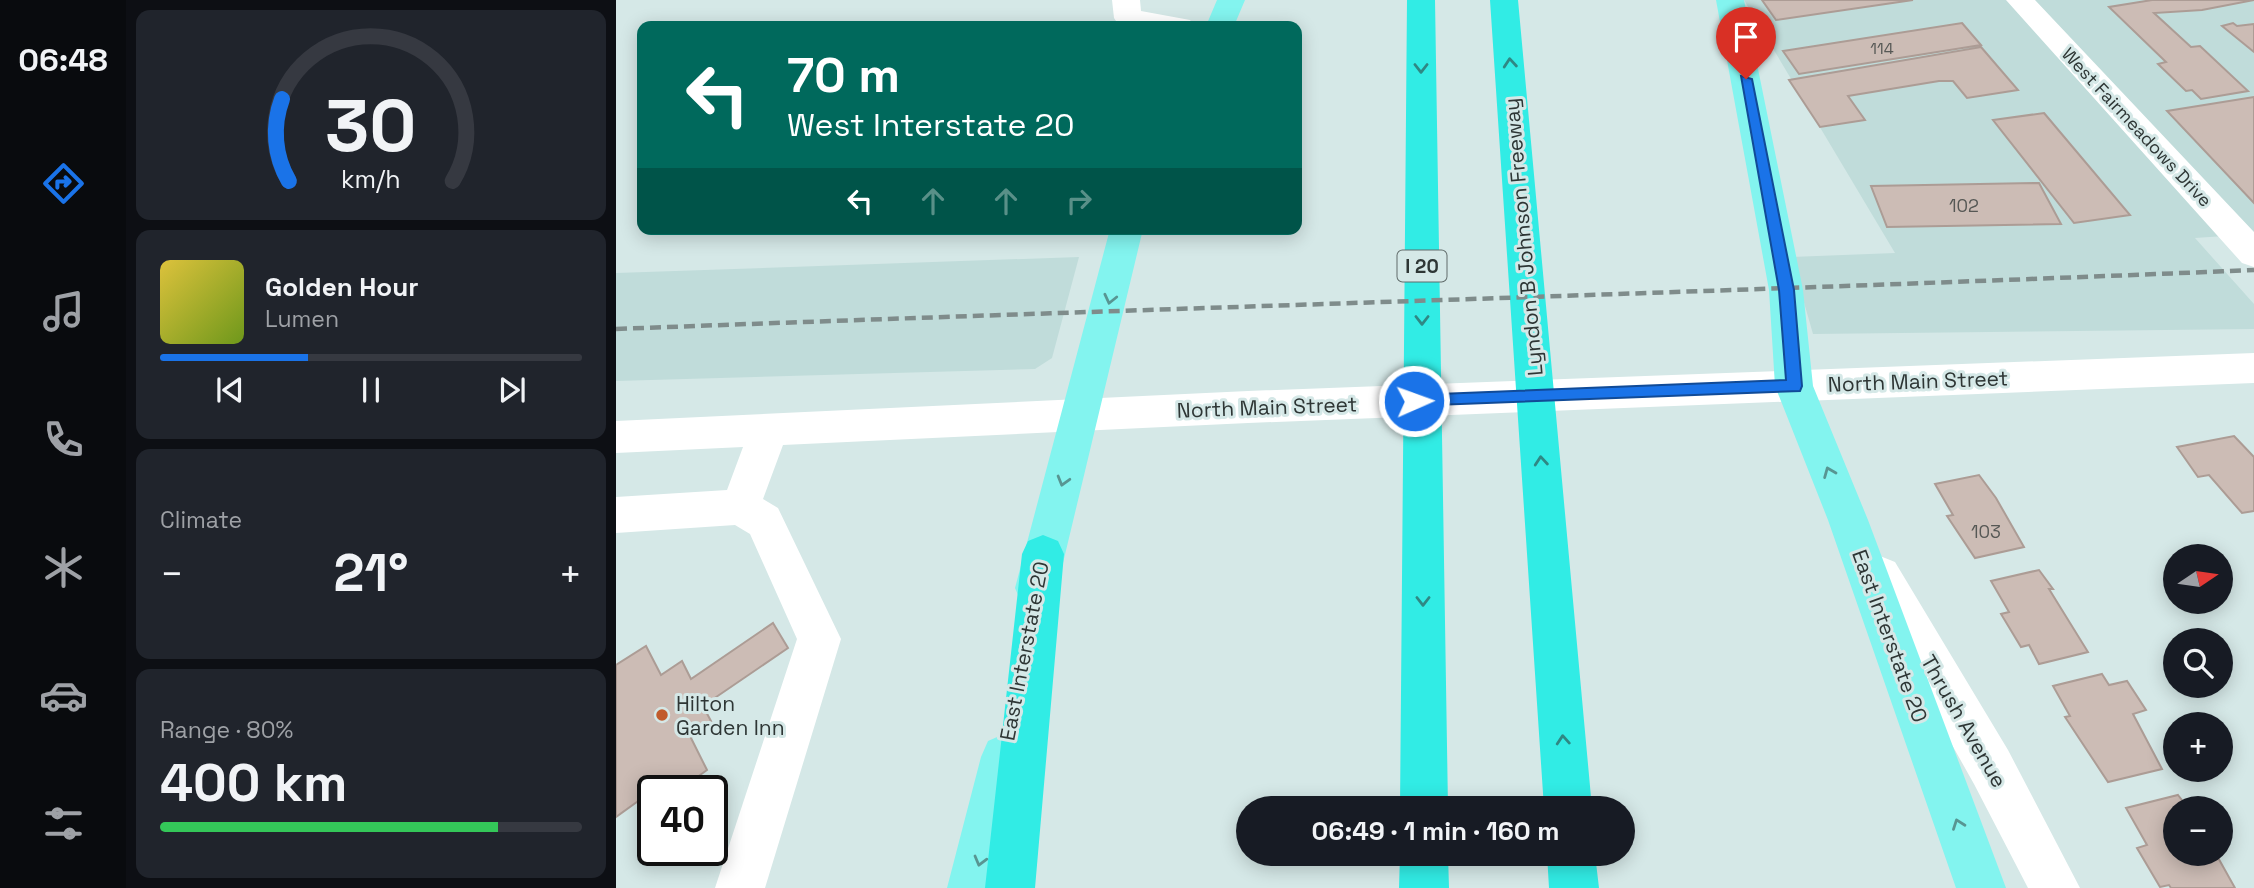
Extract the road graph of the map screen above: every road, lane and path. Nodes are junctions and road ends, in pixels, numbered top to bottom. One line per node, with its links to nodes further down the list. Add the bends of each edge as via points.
1 (1126, 0): 7 (street, via 1128,18)
2 (1231, 0): 8 (main road)
3 (1421, 0): 20 (highway, I 20, one-way to 20)
4 (1504, 0): 21 (highway, Lyndon B Johnson Freeway, one-way to 4)
5 (1730, 0): 12 (main road, East Interstate 20, via 1786,290)
6 (2020, 0): 10 (street, West Fairmeadows Drive)
7 (1148, 21)
8 (1222, 21)
9 (1125, 235): 13 (main road, East Interstate 20, one-way to 13)
10 (2254, 254)
11 (2254, 368): 12 (street, North Main Street)
12 (1794, 386): 13 (street, North Main Street); 18 (main road, East Interstate 20, one-way to 12)
13 (1081, 416): 14 (street, North Main Street); 19 (main road, East Interstate 20, one-way to 19)
14 (769, 430): 15 (street, North Main Street); 16 (street)
15 (616, 437)
16 (740, 507): 17 (street); 24 (street, via 764,521 819,639)
17 (616, 515)
18 (1848, 520): 29 (main road, East Interstate 20, one-way to 18); 30 (street, Thrush Avenue, via 1991,767)
19 (1043, 554): 25 (main road, East Interstate 20, one-way to 25, via 995,803); 26 (highway)
20 (1424, 796)
21 (1567, 796)
22 (1424, 866): 27 (highway)
23 (1573, 866): 28 (highway)
24 (740, 888)
25 (972, 888)
26 (1010, 888)
27 (1424, 888)
28 (1574, 888)
29 (1981, 888)
30 (2055, 888)

